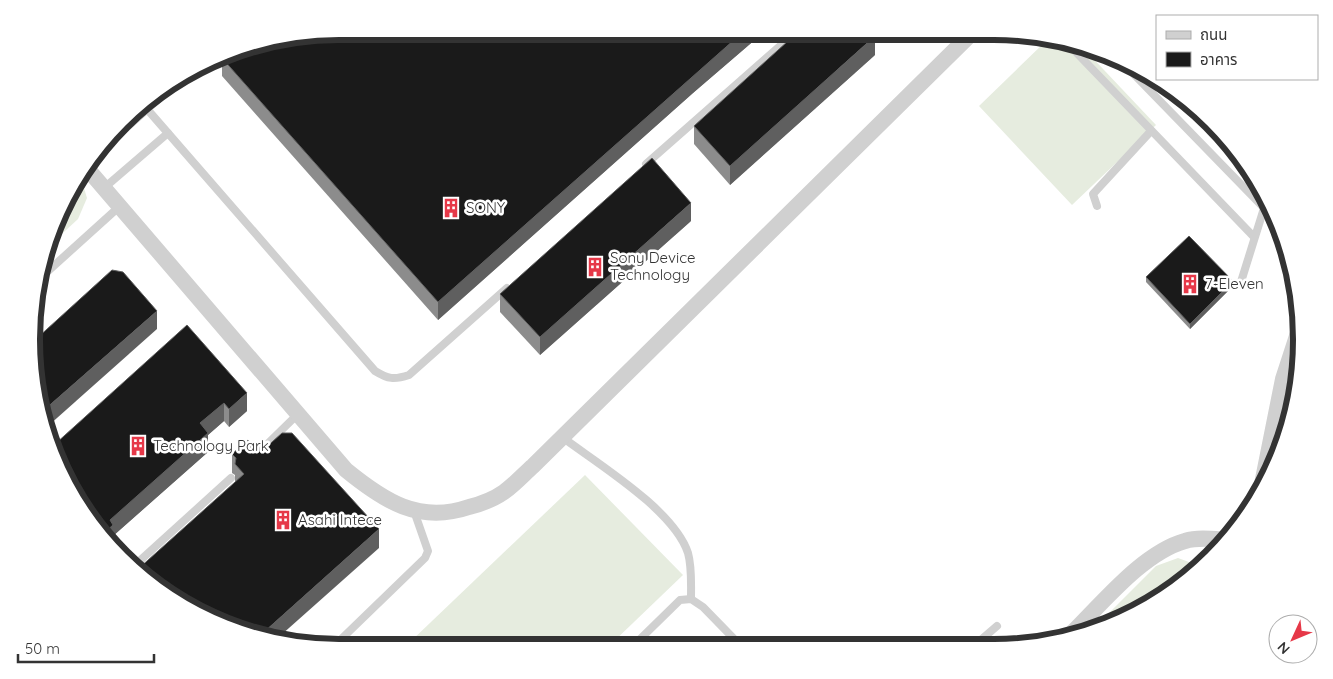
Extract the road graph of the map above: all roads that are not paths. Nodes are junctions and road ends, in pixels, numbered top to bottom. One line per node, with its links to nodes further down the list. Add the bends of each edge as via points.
1 (787, 40): 9 (lane)
2 (965, 40): 21 (street)
3 (1075, 51): 6 (lane)
4 (1136, 76): 11 (lane)
5 (147, 109): 7 (lane)
6 (1151, 131): 13 (lane, via 1093,194); 15 (lane)
7 (168, 132): 10 (lane); 17 (lane, via 374,371 384,377 394,380 409,375)
8 (90, 172): 10 (street)
9 (636, 174)
10 (104, 188): 12 (street)
11 (1259, 200)
12 (120, 206): 16 (lane); 20 (street)
13 (1097, 206)
14 (1263, 209): 15 (lane)
15 (1254, 237): 18 (lane)
16 (48, 271)
17 (511, 284)
18 (1240, 285)
19 (1292, 351): 23 (street)
20 (298, 414): 22 (lane); 25 (street, via 352,475 372,491)
21 (562, 438): 25 (street, via 504,492 483,503 436,514); 28 (lane, via 649,503 680,537 688,554)
22 (253, 458)
23 (1267, 461)
24 (231, 478): 27 (lane)
25 (414, 510): 31 (lane, via 428,550 425,558)
26 (1217, 539): 30 (street, via 1185,540 1166,549 1140,566)
27 (139, 562)
28 (691, 599): 32 (lane, via 680,600); 33 (lane)
29 (997, 626): 34 (lane)
30 (1079, 627)
31 (341, 639)
32 (640, 639)
33 (734, 639)
34 (982, 639)

